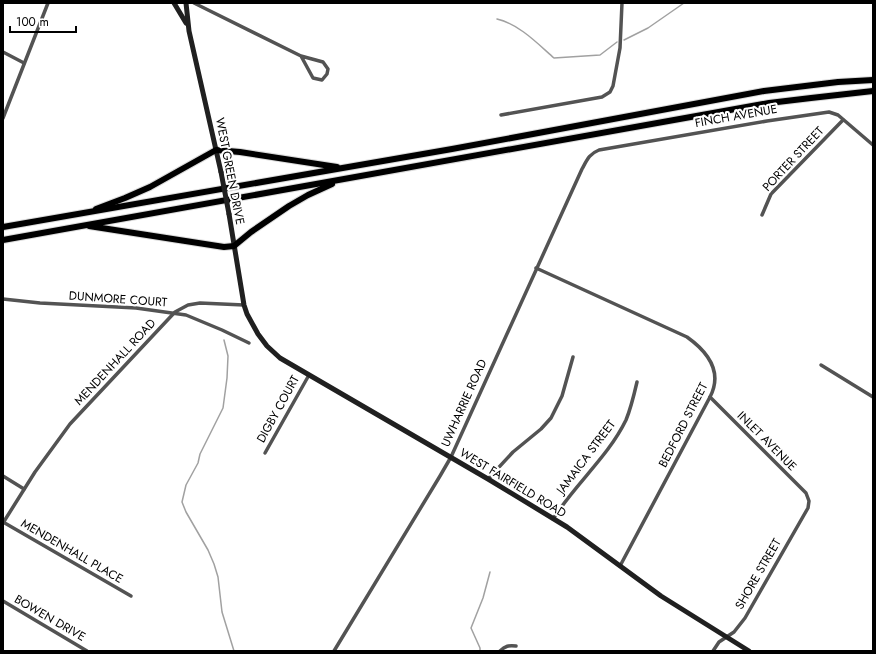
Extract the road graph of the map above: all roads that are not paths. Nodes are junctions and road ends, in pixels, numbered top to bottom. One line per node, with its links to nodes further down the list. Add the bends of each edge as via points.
1 (48, 3): 9 (street)
2 (174, 3): 6 (main road)
3 (186, 3): 6 (main road, WEST GREEN DRIVE)
4 (194, 3): 8 (street)
5 (622, 3): 12 (street, via 620,48 610,92 602,97)
6 (188, 27): 16 (main road, WEST GREEN DRIVE)
7 (3, 52): 9 (street)
8 (301, 56): 8 (street, via 313,78 322,80 326,76 326,64)
9 (24, 63): 13 (street)
10 (873, 80): 18 (highway, via 764,91)
11 (873, 91): 19 (highway, via 769,104)
12 (501, 115)
13 (3, 118)
14 (843, 120): 15 (street, FINCH AVENUE); 17 (street, FINCH AVENUE, via 829,112 599,150); 21 (street, PORTER STREET, via 771,194)
15 (873, 144)
16 (216, 150): 18 (highway); 20 (highway, via 150,187); 25 (main road, WEST GREEN DRIVE, bridge)
17 (592, 154): 26 (street, UWHARRIE ROAD, via 582,169)
18 (342, 168): 20 (highway)
19 (341, 180): 22 (highway); 25 (highway, via 289,206)
20 (80, 215): 23 (highway)
21 (762, 215)
22 (84, 225): 24 (highway); 25 (highway, via 224,247)
23 (3, 227)
24 (3, 240)
25 (234, 246): 28 (main road, WEST GREEN DRIVE)
26 (536, 268): 36 (street, BEDFORD STREET, via 692,341 706,355 716,374 715,387); 39 (street, UWHARRIE ROAD)
27 (3, 299): 29 (street, DUNMORE COURT)
28 (244, 305): 29 (street, MENDENHALL ROAD, via 200,303 188,305); 30 (main road, WEST GREEN DRIVE, via 253,327)
29 (174, 313): 31 (street, DUNMORE COURT, via 192,317); 42 (street, MENDENHALL ROAD, via 70,424)
30 (262, 340): 34 (main road, WEST FAIRFIELD ROAD, via 280,358)
31 (249, 343)
32 (573, 357): 41 (street, via 562,396 551,418 513,452)
33 (821, 365): 37 (street)
34 (309, 375): 38 (street, DIGBY COURT); 39 (main road, WEST FAIRFIELD ROAD)
35 (637, 382): 44 (street, JAMAICA STREET, via 633,401 618,433)
36 (710, 397): 43 (street, INLET AVENUE, via 806,493); 46 (street, BEDFORD STREET)
37 (873, 397)
38 (265, 453)
39 (450, 457): 41 (main road, WEST FAIRFIELD ROAD); 52 (street, UWHARRIE ROAD)
40 (3, 476): 42 (street)
41 (488, 479): 44 (main road, WEST FAIRFIELD ROAD)
42 (24, 489): 45 (street, MENDENHALL ROAD)
43 (809, 499): 49 (street, SHORE STREET, via 808,508 745,618 734,632)
44 (554, 519): 46 (main road, WEST FAIRFIELD ROAD)
45 (3, 523): 47 (street, MENDENHALL PLACE)
46 (620, 566): 49 (main road, WEST FAIRFIELD ROAD)
47 (131, 596)
48 (3, 601): 51 (street, BOWEN DRIVE)
49 (726, 637): 54 (street, SHORE STREET); 55 (main road, WEST FAIRFIELD ROAD)
50 (516, 646): 53 (street, via 504,647)
51 (88, 651)
52 (334, 651)
53 (500, 651)
54 (713, 651)
55 (749, 651)

